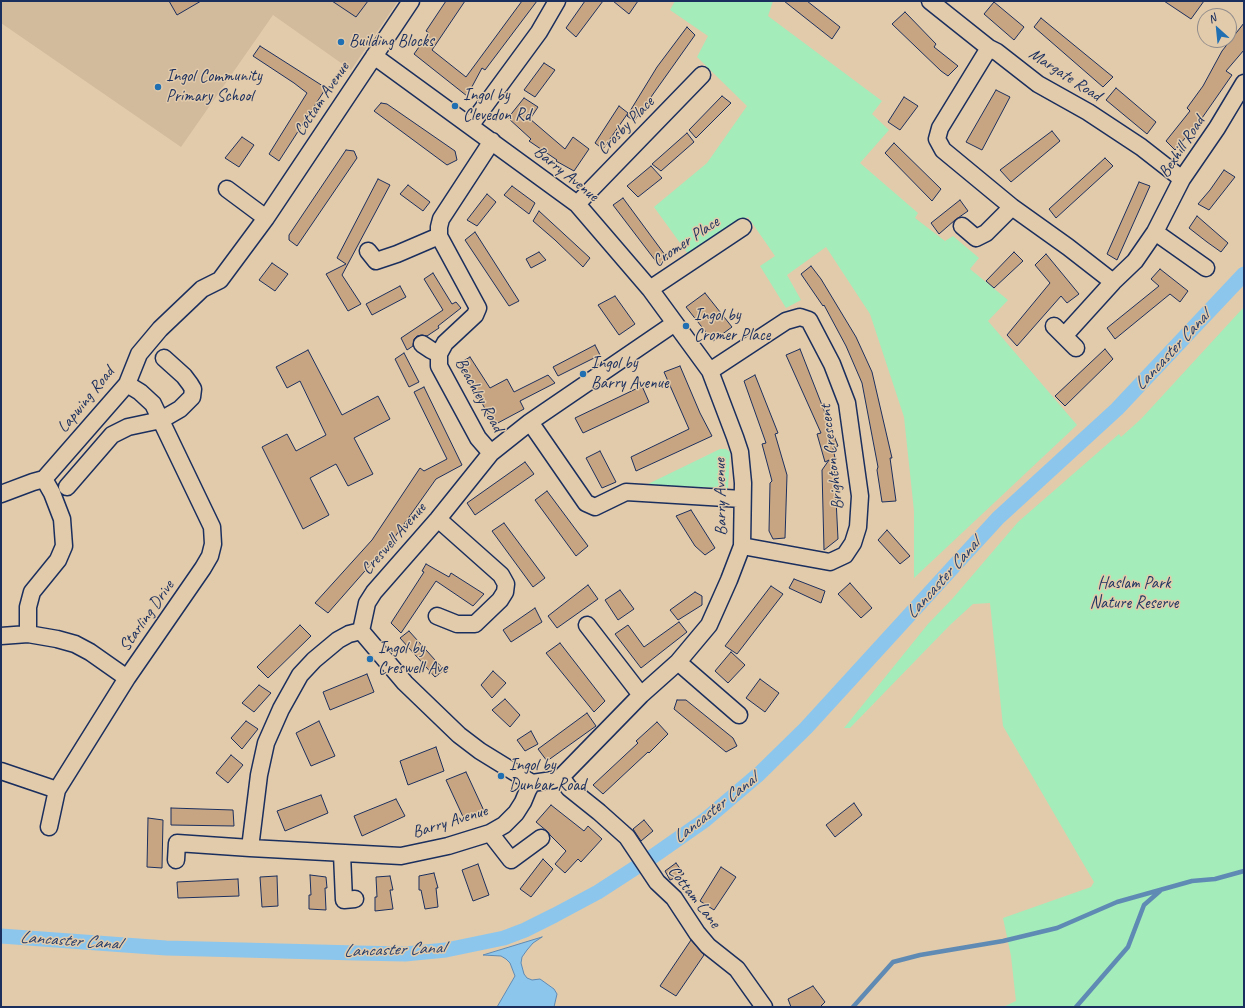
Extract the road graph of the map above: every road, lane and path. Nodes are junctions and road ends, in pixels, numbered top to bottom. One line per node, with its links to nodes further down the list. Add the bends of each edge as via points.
1 (411, 1): 5 (street, Cottam Avenue)
2 (557, 1): 8 (street, via 538,32)
3 (930, 1): 4 (street, Margate Road)
4 (989, 48): 10 (street, Margate Road, via 1038,84 1088,112 1141,147); 13 (street, via 940,128 938,139 943,150)
5 (374, 56): 8 (street, Barry Avenue); 14 (street, Cottam Avenue)
6 (702, 75): 12 (street, Crosby Place)
7 (1244, 83): 10 (street, Bexhill Road, via 1218,128)
8 (470, 126): 9 (street, Barry Avenue)
9 (492, 141): 12 (street, Barry Avenue); 18 (street, via 441,219)
10 (1182, 179): 17 (street, Bexhill Road)
11 (227, 189): 14 (street)
12 (578, 204): 23 (street, Barry Avenue)
13 (1012, 207): 15 (street, via 986,233 976,238); 22 (street)
14 (266, 218): 21 (street, Cottam Avenue)
15 (962, 226)
16 (743, 227): 23 (street, Cromer Place)
17 (1154, 232): 20 (street); 22 (street, Bexhill Road, via 1135,261)
18 (439, 236): 19 (street, via 376,261); 27 (street, Beachley Road, via 478,308 475,315 445,343)
19 (368, 251)
20 (1206, 268)
21 (220, 280): 30 (street, Lapwing Road, via 202,289 160,329 139,354)
22 (1113, 282): 26 (street, Bexhill Road, via 1059,331)
23 (650, 289): 24 (street, Barry Avenue)
24 (675, 323): 29 (street, Barry Avenue); 32 (street, Creswell Avenue)
25 (422, 344): 27 (street, Beachley Road)
26 (1076, 348)
27 (439, 354): 33 (street, Beachley Road, via 439,366 478,438)
28 (164, 358): 31 (street, via 184,376 192,389 192,397 180,409)
29 (710, 371): 37 (street, Barry Avenue, via 740,452); 39 (street, Brighton Crescent, via 786,321 800,316 809,320 832,364 847,403 860,496 854,544 845,555 830,562)
30 (127, 384): 31 (street, Starling Drive, via 153,404); 34 (street, Lapwing Road)
31 (161, 420): 35 (street, via 128,427 112,435); 46 (street, Starling Drive, via 212,527 213,544 203,568)
32 (530, 422): 33 (street, Creswell Avenue); 37 (street, via 586,504 595,507 626,492)
33 (491, 454): 38 (street, Creswell Avenue)
34 (44, 479): 36 (street); 43 (street, via 62,519 64,546 58,560 32,592 28,607)
35 (67, 488)
36 (1, 494)
37 (742, 499): 39 (street, Barry Avenue)
38 (438, 519): 40 (street, via 501,575 506,584 500,600 475,624 457,624); 42 (street, Creswell Avenue, via 374,592 367,603)
39 (742, 546): 45 (street, Barry Avenue, via 709,625)
40 (437, 616)
41 (589, 624): 47 (street)
42 (361, 631): 51 (street, via 405,683 459,735); 56 (street, via 338,640 314,660 300,675 281,709 266,743 259,775)
43 (28, 634): 44 (street); 46 (street, via 74,644)
44 (1, 636)
45 (678, 662): 47 (street, Barry Avenue); 48 (street)
46 (127, 678): 52 (street, Starling Drive)
47 (641, 695): 50 (street, Barry Avenue)
48 (739, 715)
49 (1, 771): 52 (street)
50 (561, 777): 51 (street); 60 (street, Cottam Lane, via 569,788 627,837 657,882 674,898 697,933 708,946 737,969)
51 (532, 783): 54 (street, Barry Avenue, via 516,813 504,825)
52 (56, 790): 53 (street, Starling Drive)
53 (48, 828)
54 (490, 833): 55 (street, via 511,860); 57 (street, Barry Avenue, via 448,846 401,856)
55 (541, 838)
56 (250, 848): 57 (street, Barry Avenue); 58 (street, Barry Avenue, via 177,843)
57 (342, 854): 59 (street, via 344,900)
58 (176, 860)
59 (355, 899)
60 (764, 1007)

